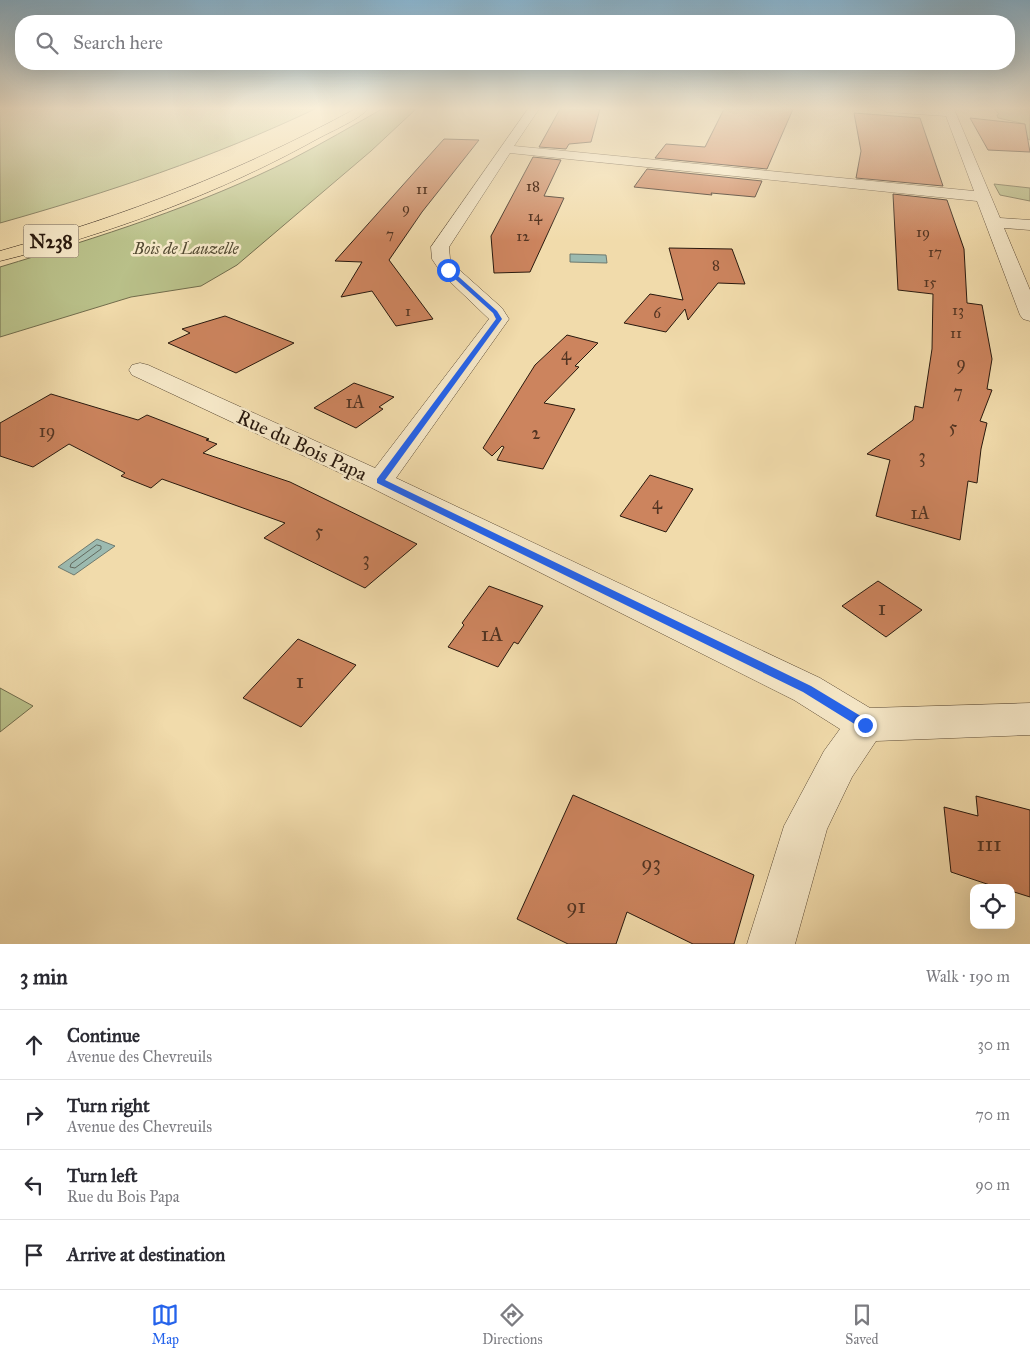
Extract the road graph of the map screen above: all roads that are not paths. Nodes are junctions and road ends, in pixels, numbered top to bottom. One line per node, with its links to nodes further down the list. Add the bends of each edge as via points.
1 (250, 153): 9 (highway, N238, via 160,192)
2 (278, 153): 10 (highway, N238, via 185,196)
3 (502, 153): 13 (street, via 440,247 441,259 448,270 499,319)
4 (545, 153): 6 (street)
5 (967, 153): 6 (street)
6 (984, 197): 7 (street)
7 (993, 222): 8 (street); 11 (street)
8 (1030, 225)
9 (0, 244)
10 (0, 256)
11 (1030, 315)
12 (140, 370): 13 (street, Rue du Bois Papa)
13 (380, 481): 15 (street, Rue du Bois Papa, via 807,689)
14 (1030, 719): 15 (street)
15 (865, 725): 16 (street, via 838,764 806,826)
16 (771, 944)

